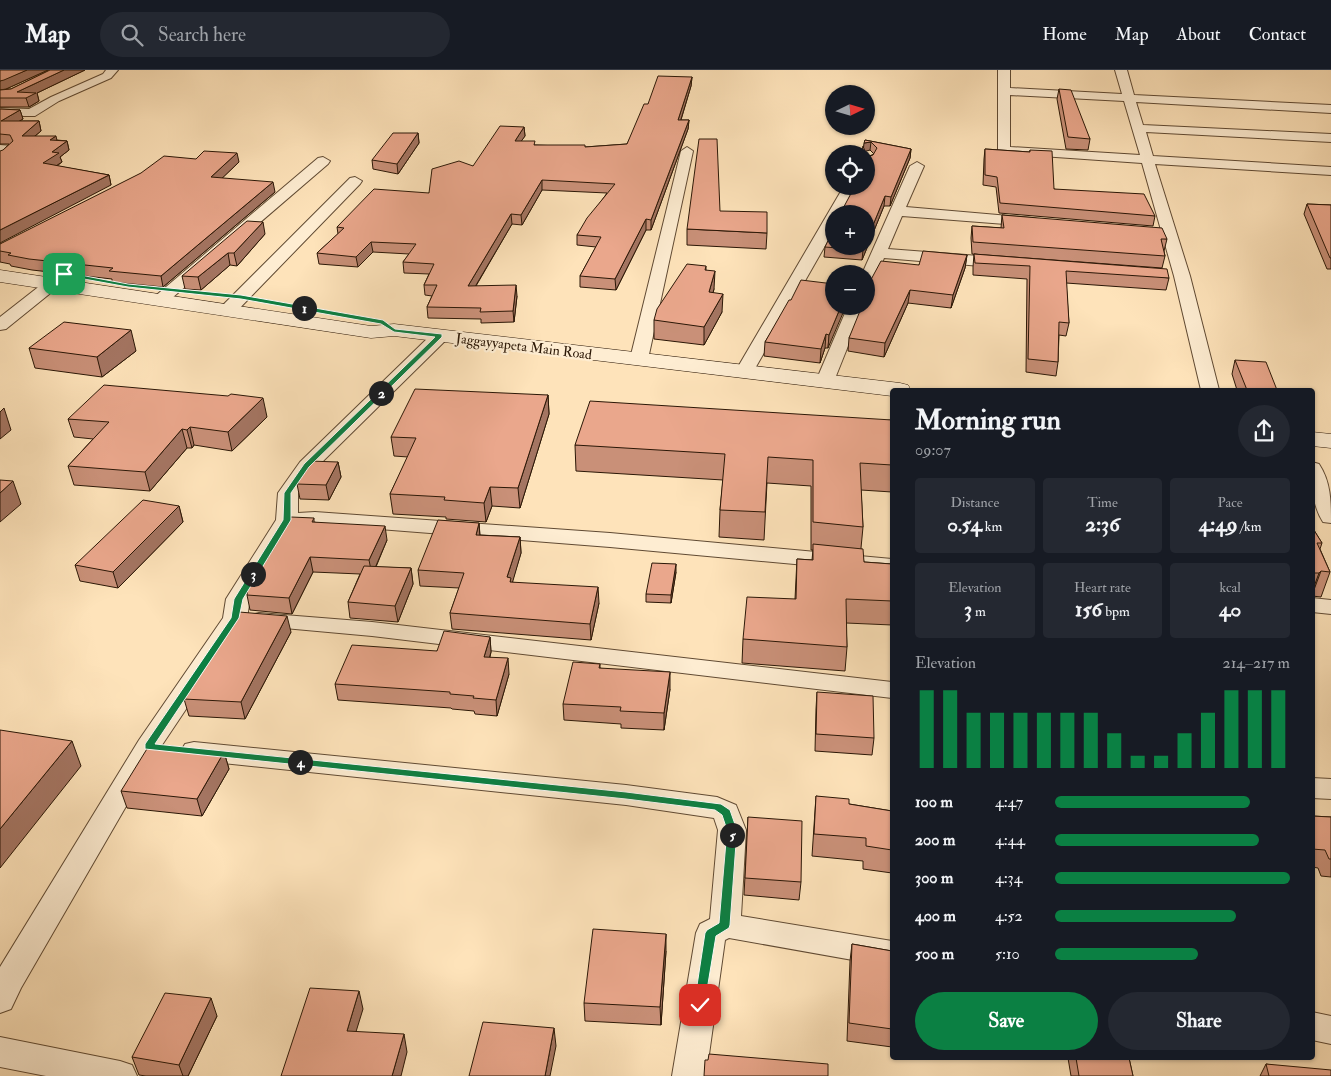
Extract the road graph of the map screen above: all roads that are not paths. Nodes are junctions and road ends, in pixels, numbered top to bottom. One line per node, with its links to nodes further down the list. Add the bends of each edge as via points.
1 (112, 70): 7 (street, via 107,76 31,113)
2 (1004, 70): 4 (street)
3 (1122, 70): 5 (street)
4 (1005, 91): 5 (street); 13 (street, via 1004,150)
5 (1130, 98): 6 (street); 8 (street)
6 (1331, 109)
7 (0, 112)
8 (1139, 128): 9 (street); 13 (street)
9 (1331, 138)
10 (0, 149): 12 (street, via 8,149)
11 (687, 152): 36 (street)
12 (0, 155)
13 (1148, 160): 16 (street); 22 (street)
14 (323, 161): 31 (street)
15 (917, 166): 18 (street)
16 (1331, 171)
17 (355, 181): 32 (street)
18 (897, 211): 19 (street); 23 (street)
19 (1043, 223)
20 (825, 232): 37 (street)
21 (1150, 232): 22 (street)
22 (1170, 234): 29 (street)
23 (878, 253): 25 (street); 26 (street)
24 (0, 263): 31 (main road, via 128,285)
25 (1016, 264)
26 (873, 265)
27 (1163, 275): 29 (street)
28 (0, 276): 30 (main road, Jaggayyapeta Main Road)
29 (1182, 276): 39 (street)
30 (52, 284): 31 (main road, Jaggayyapeta Main Road); 34 (street)
31 (165, 295): 32 (main road, Jaggayyapeta Main Road)
32 (234, 304): 35 (main road, Jaggayyapeta Main Road, via 370,332 394,330)
33 (852, 315): 38 (street)
34 (0, 325)
35 (440, 336): 36 (main road, Jaggayyapeta Main Road); 45 (street, via 306,466 288,493)
36 (639, 359): 37 (main road, Jaggayyapeta Main Road)
37 (744, 372): 38 (main road, Jaggayyapeta Main Road)
38 (825, 381): 40 (main road, Jaggayyapeta Main Road)
39 (1210, 388)
40 (890, 389)
41 (1315, 439): 42 (main road)
42 (1331, 441)
43 (1315, 476): 44 (street)
44 (1331, 518)
45 (287, 520): 46 (street, via 314,518 610,540); 49 (street, via 238,599)
46 (890, 566)
47 (1315, 605): 48 (street)
48 (1331, 607)
49 (235, 618): 50 (street, via 372,629); 51 (street)
50 (890, 690)
51 (148, 746): 54 (street, via 717,807 726,812 732,830); 56 (street)
52 (1315, 788): 53 (street)
53 (1331, 789)
54 (725, 925): 55 (street); 61 (street, via 711,933)
55 (890, 954)
56 (0, 999)
57 (1315, 1027): 58 (street)
58 (1331, 1030)
59 (0, 1052): 60 (street)
60 (120, 1076)
61 (689, 1076)

